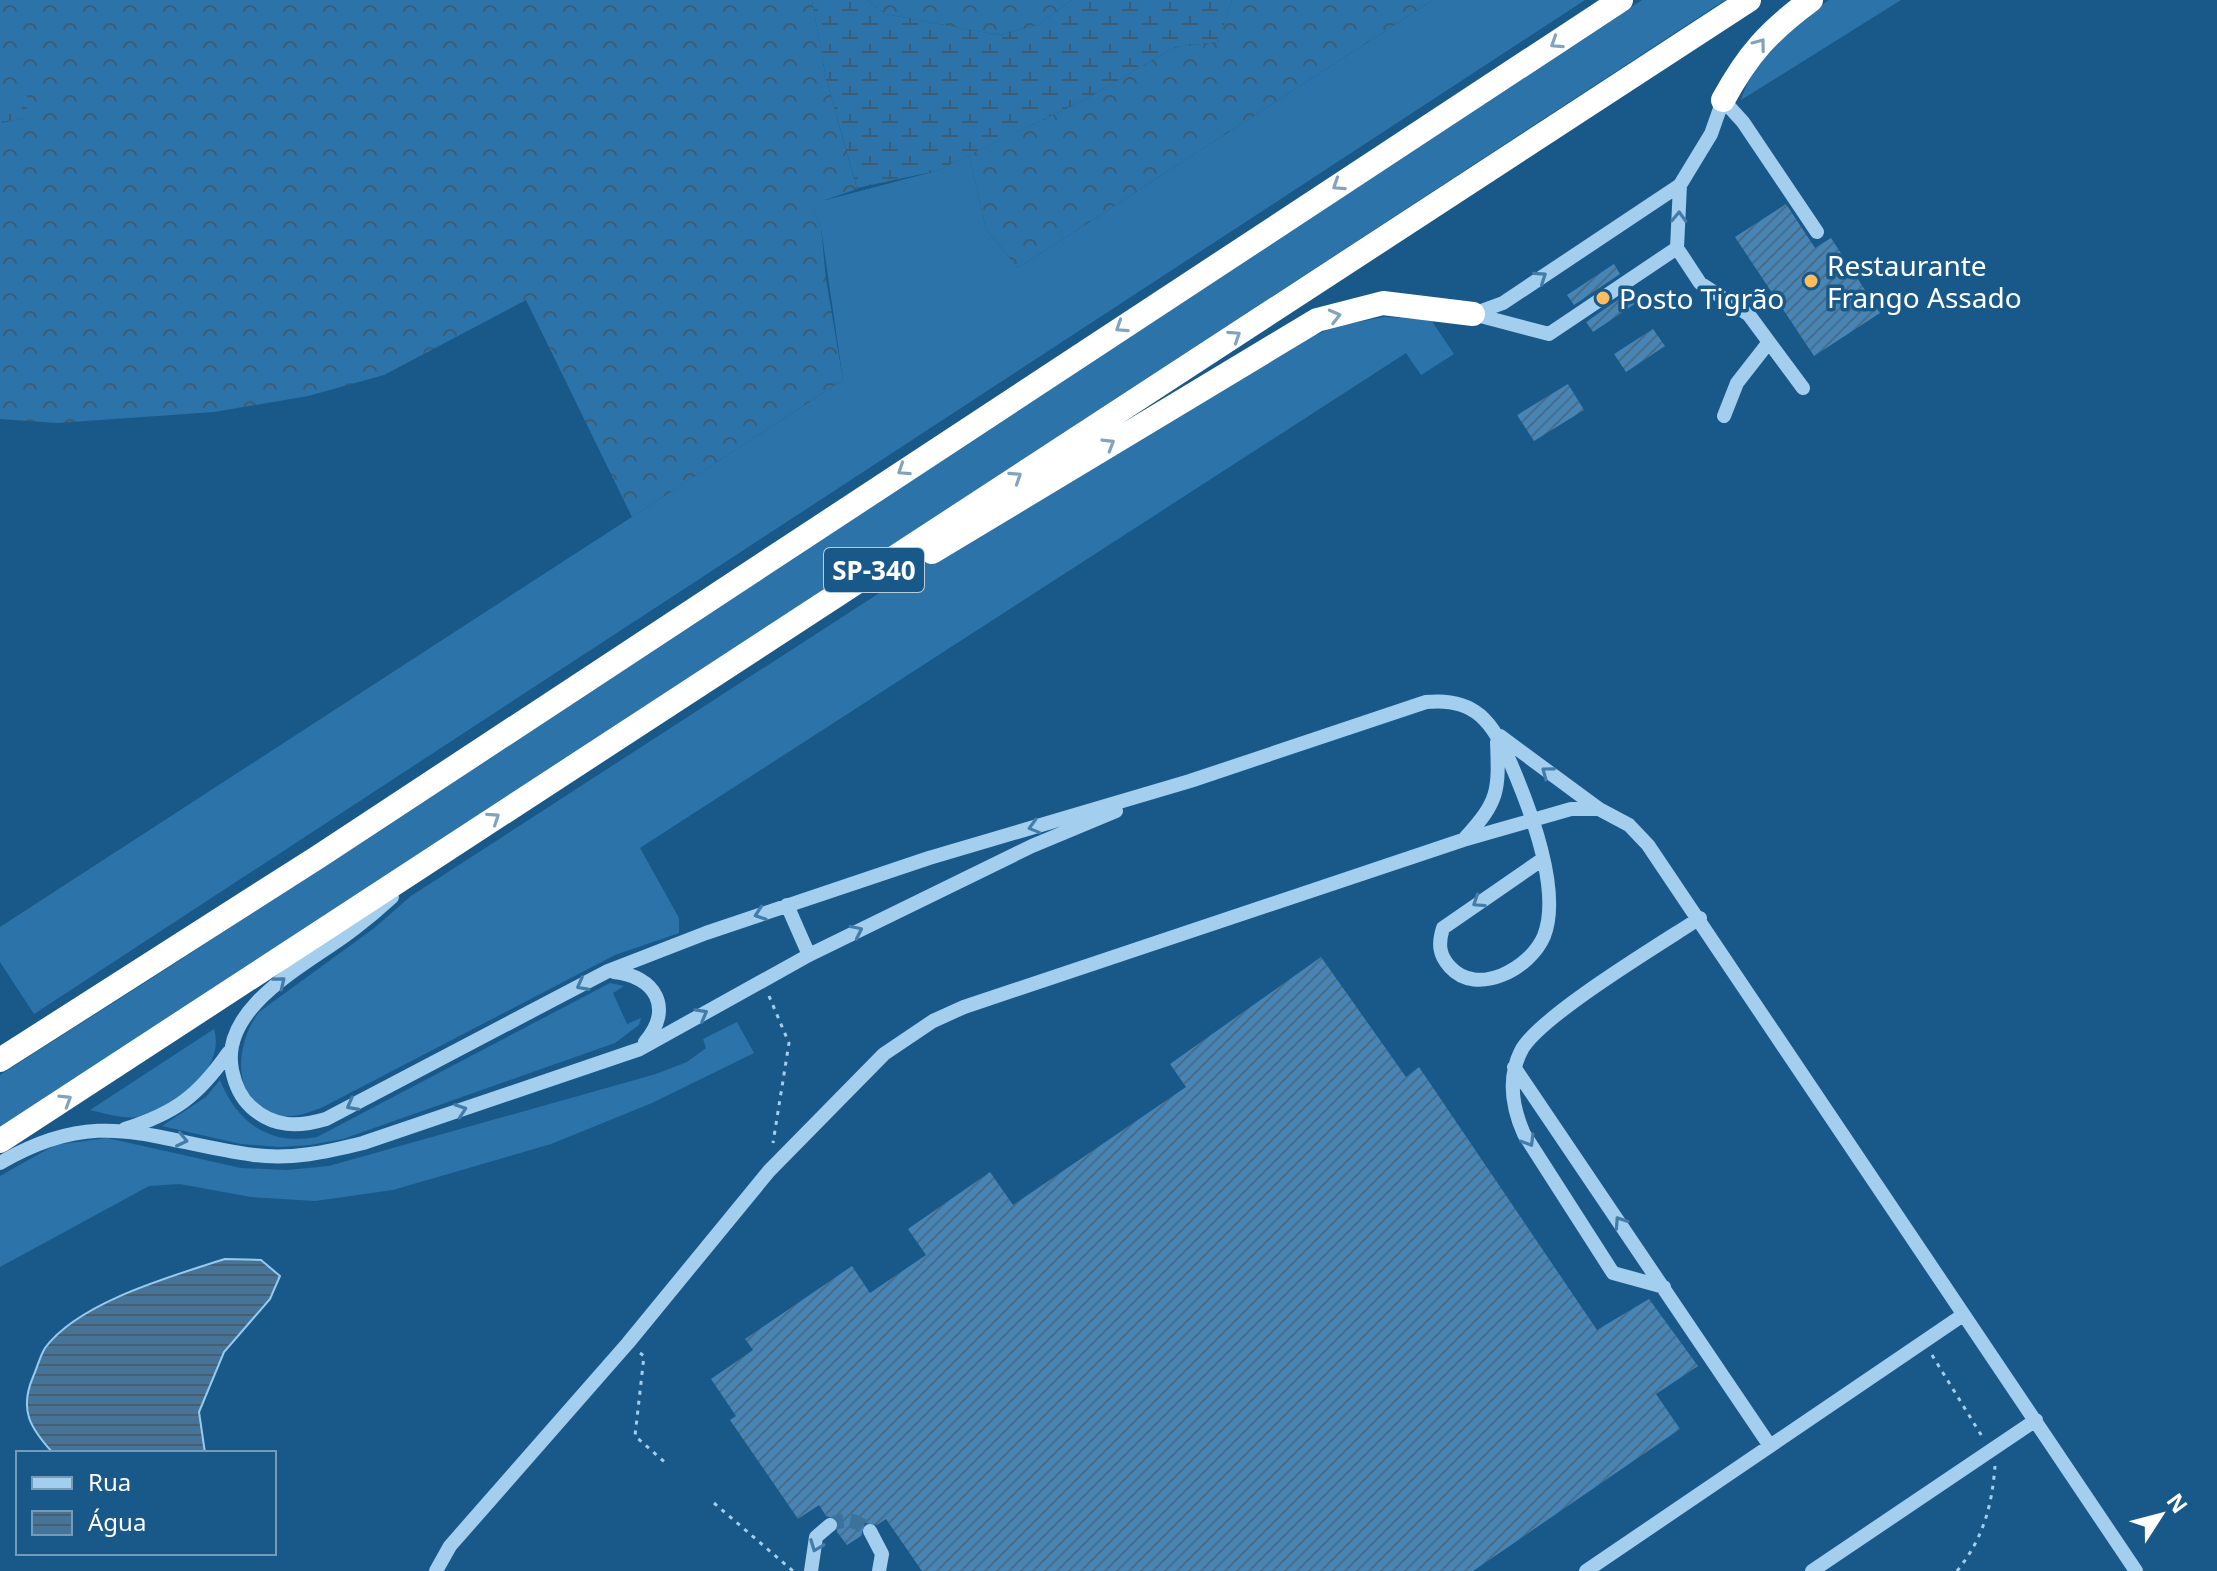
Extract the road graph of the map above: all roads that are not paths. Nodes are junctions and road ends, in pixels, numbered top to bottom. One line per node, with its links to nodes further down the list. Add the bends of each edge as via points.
1 (1621, 0): 26 (highway, SP-340, one-way to 26, via 318,857)
2 (1749, 0): 12 (highway, SP-340, one-way to 2)
3 (1811, 0): 4 (highway, one-way to 3, via 1770,31)
4 (1723, 100): 5 (lane, via 1711,134); 6 (lane)
5 (1680, 185): 7 (lane, one-way to 5); 8 (lane, one-way to 5, via 1503,303)
6 (1817, 232)
7 (1677, 248): 8 (lane, via 1549,334); 9 (lane, via 1700,283 1749,315)
8 (1473, 314): 12 (highway, one-way to 8, via 750,668 974,525 1317,320 1383,303)
9 (1769, 342): 10 (lane); 11 (lane, via 1737,383)
10 (1803, 388)
11 (1724, 416)
12 (633, 725): 18 (highway, SP-340, one-way to 12)
13 (1497, 733): 14 (lane, via 1464,704 1426,702); 15 (lane, one-way to 13); 16 (lane); 17 (lane, via 1494,803)
14 (1190, 781): 20 (lane, one-way to 20); 22 (lane, one-way to 14, via 1032,846)
15 (1599, 809): 16 (lane); 21 (lane, via 1629,825 1648,845)
16 (1535, 818): 17 (lane); 19 (lane)
17 (1463, 840): 37 (lane, via 933,1021 884,1054 769,1171 628,1343 450,1546)
18 (450, 847): 25 (lane, one-way to 18, via 250,1010 277,983 355,929); 29 (highway, SP-340, one-way to 18)
19 (1543, 859): 19 (lane, one-way to 19, via 1443,928 1441,958 1458,976 1474,982 1497,978 1533,952 1544,935 1548,910)
20 (787, 905): 22 (lane); 23 (lane, one-way to 23)
21 (1700, 918): 27 (lane, via 1533,1034); 32 (lane)
22 (809, 955): 24 (lane, one-way to 22)
23 (608, 971): 24 (lane, via 633,974 646,982 658,1002 660,1019); 25 (lane, one-way to 25, via 326,1119 302,1126 260,1115 244,1100)
24 (640, 1049): 28 (lane, one-way to 24, via 255,1155 316,1154 363,1143)
25 (228, 1053): 28 (lane, via 188,1101)
26 (0, 1060)
27 (1514, 1067): 31 (lane, one-way to 27); 31 (lane, one-way to 31, via 1514,1112 1524,1134 1613,1273)
28 (125, 1129): 30 (lane, via 51,1137)
29 (0, 1141)
30 (0, 1163)
31 (1664, 1287): 34 (lane)
32 (1963, 1315): 33 (lane); 34 (lane)
33 (2036, 1420): 41 (lane); 42 (lane)
34 (1770, 1446): 40 (lane)
35 (830, 1525): 38 (lane, one-way to 38, via 816,1537)
36 (870, 1531): 39 (lane, via 882,1554)
37 (436, 1571)
38 (811, 1571)
39 (879, 1571)
40 (1586, 1571)
41 (1812, 1571)
42 (2136, 1571)

